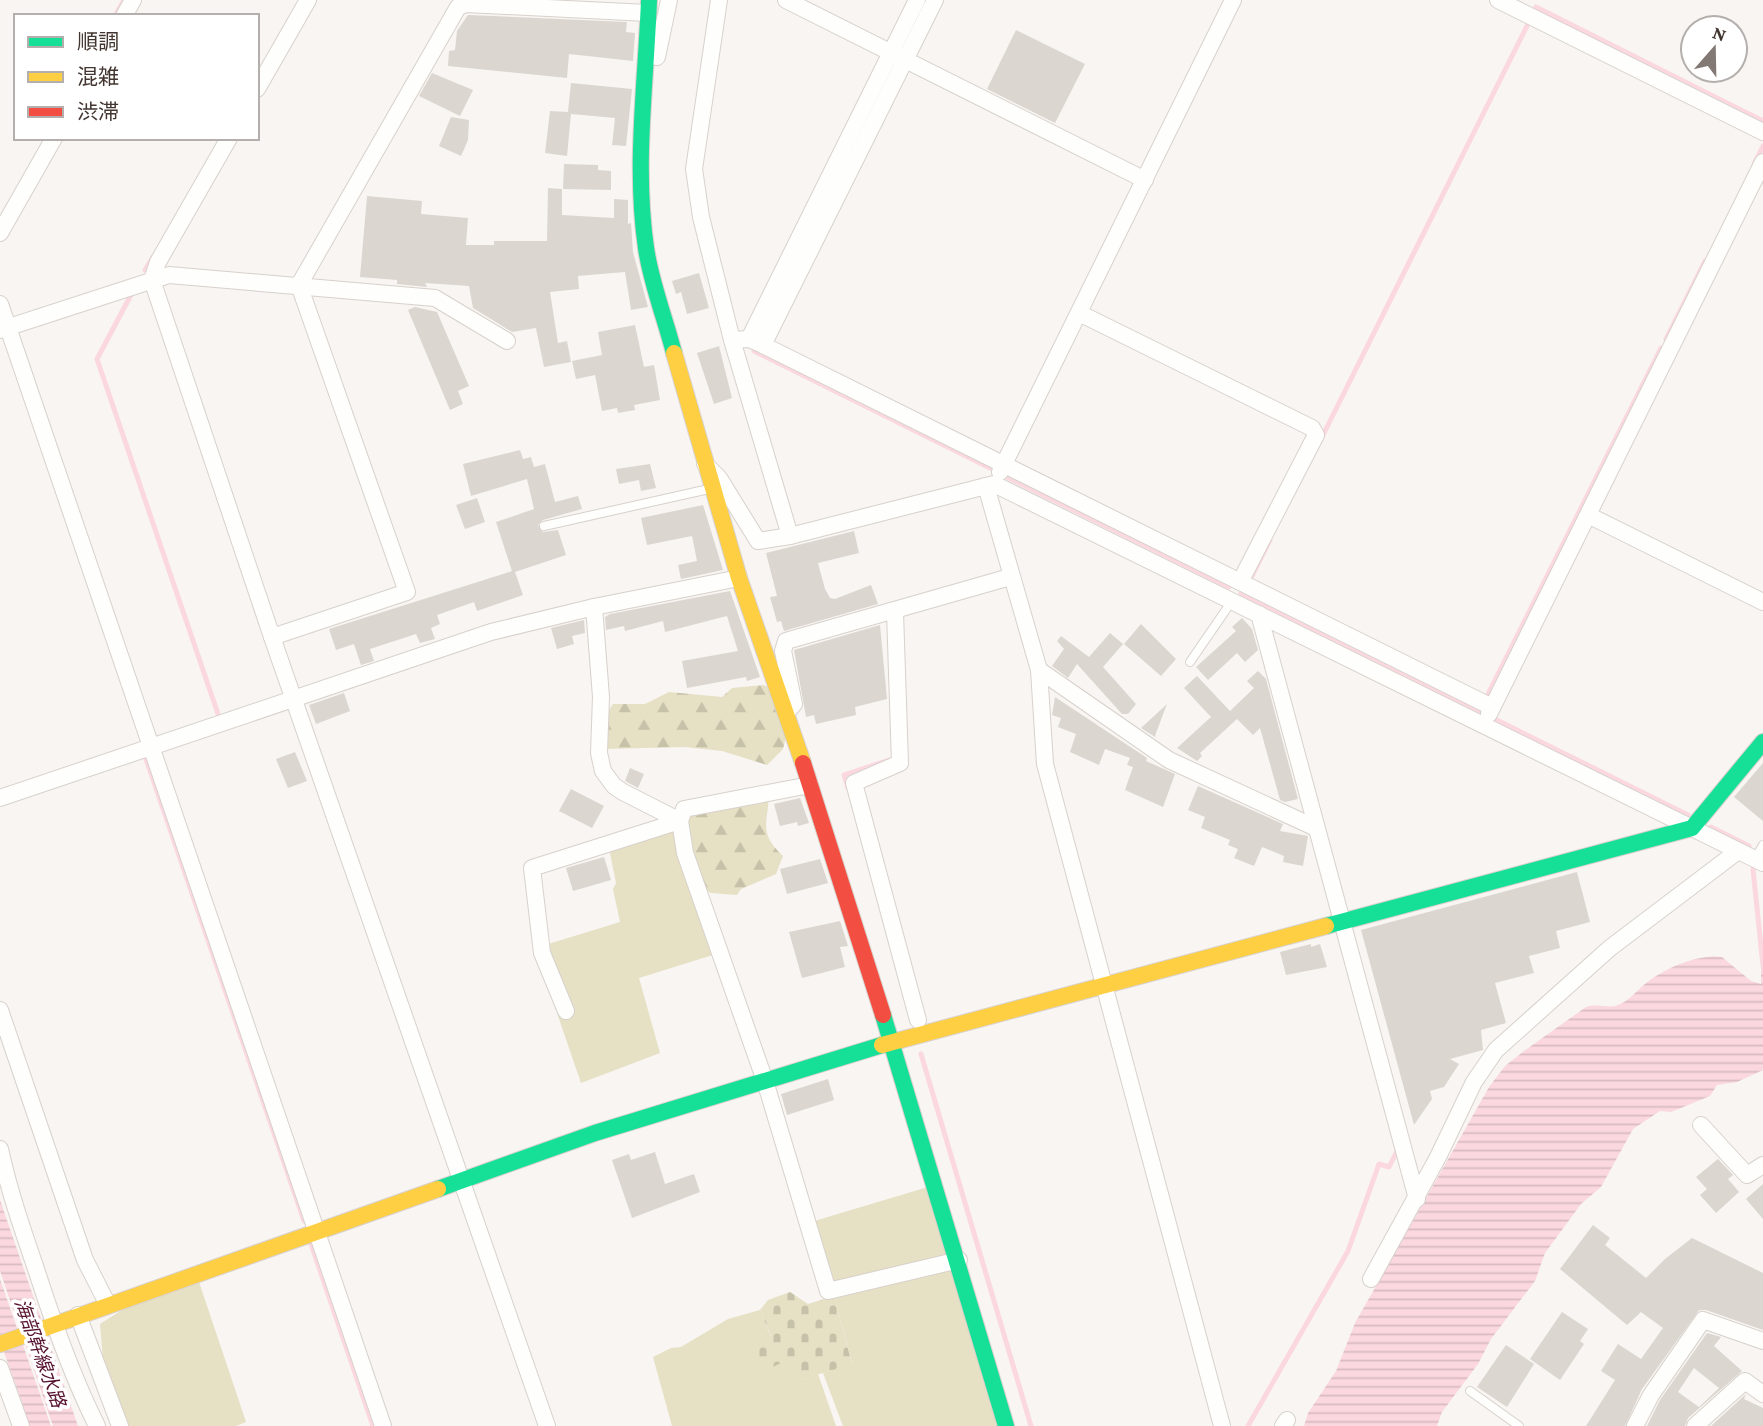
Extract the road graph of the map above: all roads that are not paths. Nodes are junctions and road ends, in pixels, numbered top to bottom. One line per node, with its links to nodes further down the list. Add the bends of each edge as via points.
1 (308, 0): 13 (street)
2 (669, 0): 11 (street, via 657,57)
3 (719, 0): 25 (street, via 694,169 701,217)
4 (786, 0): 12 (street)
5 (917, 0): 12 (street)
6 (935, 0): 12 (street)
7 (1233, 0): 18 (street)
8 (1498, 0): 14 (street)
9 (467, 2): 10 (street); 21 (street, via 458,7)
10 (648, 6): 11 (street)
11 (646, 54): 28 (street, via 639,147 646,249)
12 (898, 57): 18 (street); 27 (street)
13 (259, 86)
14 (1763, 132)
15 (53, 140): 19 (street)
16 (228, 140): 20 (street)
17 (1763, 162): 32 (street)
18 (1144, 180): 23 (street)
19 (0, 233)
20 (152, 280): 21 (street, via 169,275); 24 (street); 43 (street)
21 (299, 285): 26 (street, via 435,298); 43 (street, via 407,592)
22 (0, 304): 24 (street)
23 (1079, 313): 29 (street); 37 (street, via 1312,428 1316,435)
24 (4, 329): 51 (street)
25 (732, 340): 27 (street); 34 (street)
26 (507, 341)
27 (756, 342): 29 (street)
28 (703, 463): 31 (street); 34 (street, via 719,478 758,541)
29 (1004, 464): 30 (street); 37 (street)
30 (990, 485): 34 (street); 35 (street); 38 (street)
31 (711, 489): 33 (lane); 36 (street)
32 (1588, 515): 39 (street); 47 (street)
33 (544, 526)
34 (790, 536)
35 (1010, 577): 41 (street); 45 (street)
36 (739, 578): 40 (street); 48 (street)
37 (1240, 582): 47 (street)
38 (1233, 601): 42 (street); 44 (lane)
39 (1763, 603)
40 (594, 607): 46 (street, via 491,632); 54 (street, via 603,771 623,792)
41 (895, 612): 48 (street, via 786,641 783,651 794,704); 63 (street, via 901,763 854,783)
42 (1259, 614): 49 (street); 55 (street)
43 (272, 638): 46 (street)
44 (1189, 662)
45 (1039, 670): 55 (street, via 1170,760); 60 (street, via 1045,764)
46 (293, 698): 51 (street); 69 (street)
47 (1492, 707): 49 (street)
48 (787, 712): 52 (street)
49 (1483, 726): 56 (street)
50 (1763, 742): 56 (street)
51 (150, 746): 53 (street); 71 (street)
52 (810, 785): 54 (street, via 684,809); 64 (street)
53 (0, 797)
54 (680, 821): 62 (street, via 532,868 542,953); 65 (street, via 685,853)
55 (1316, 828): 59 (street)
56 (1692, 828): 57 (street); 59 (street)
57 (1738, 851): 58 (street); 70 (street, via 1610,948 1496,1050 1474,1082)
58 (1760, 856)
59 (1343, 924): 60 (street); 70 (street)
60 (1105, 986): 64 (street); 88 (street)
61 (0, 1010): 74 (street, via 85,1260)
62 (566, 1011)
63 (918, 1020)
64 (892, 1042): 65 (street); 72 (street)
65 (765, 1081): 69 (street, via 595,1133); 72 (street, via 828,1291)
66 (1701, 1125): 68 (street, via 1747,1175)
67 (0, 1149): 76 (street)
68 (1763, 1165)
69 (461, 1181): 71 (street); 86 (street)
70 (1417, 1199): 73 (street)
71 (317, 1232): 74 (street); 85 (street)
72 (960, 1260): 87 (street)
73 (1371, 1279)
74 (108, 1305): 75 (street)
75 (78, 1315): 76 (street); 84 (street)
76 (49, 1325): 78 (street); 83 (street)
77 (1763, 1341): 90 (street, via 1703,1320)
78 (0, 1345)
79 (0, 1368): 82 (street)
80 (1470, 1391): 89 (lane)
81 (1763, 1394): 91 (street, via 1745,1381)
82 (20, 1426)
83 (97, 1426)
84 (120, 1426)
85 (383, 1426)
86 (547, 1426)
87 (1006, 1426)
88 (1222, 1426)
89 (1519, 1426)
90 (1635, 1426)
91 (1695, 1426)

